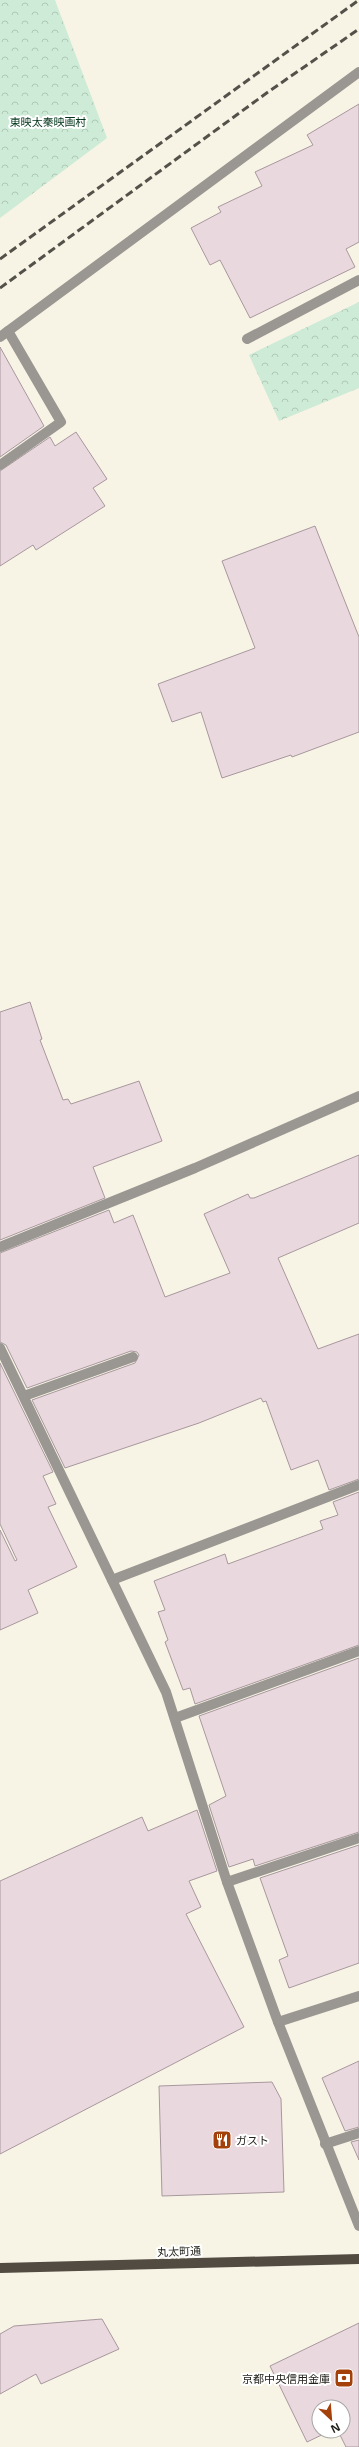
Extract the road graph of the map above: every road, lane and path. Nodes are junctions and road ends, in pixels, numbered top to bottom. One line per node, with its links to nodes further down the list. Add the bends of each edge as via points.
1 (359, 72): 3 (street)
2 (359, 280): 4 (street)
3 (4, 334): 5 (street, via 61,422)
4 (247, 339)
5 (0, 465)
6 (359, 1096): 7 (street, via 196,1168)
7 (0, 1247)
8 (0, 1348): 10 (street)
9 (133, 1357): 10 (street)
10 (24, 1396): 12 (street)
11 (359, 1485): 12 (street)
12 (112, 1580): 14 (street, via 166,1692)
13 (359, 1651): 14 (street)
14 (175, 1718): 16 (street)
15 (359, 1838): 16 (street)
16 (227, 1882): 18 (street)
17 (359, 1996): 18 (street)
18 (278, 2022): 20 (street)
19 (359, 2133): 20 (street)
20 (325, 2144): 21 (street)
21 (359, 2226)
22 (359, 2259): 23 (main road, 丸太町通)
23 (0, 2268)

